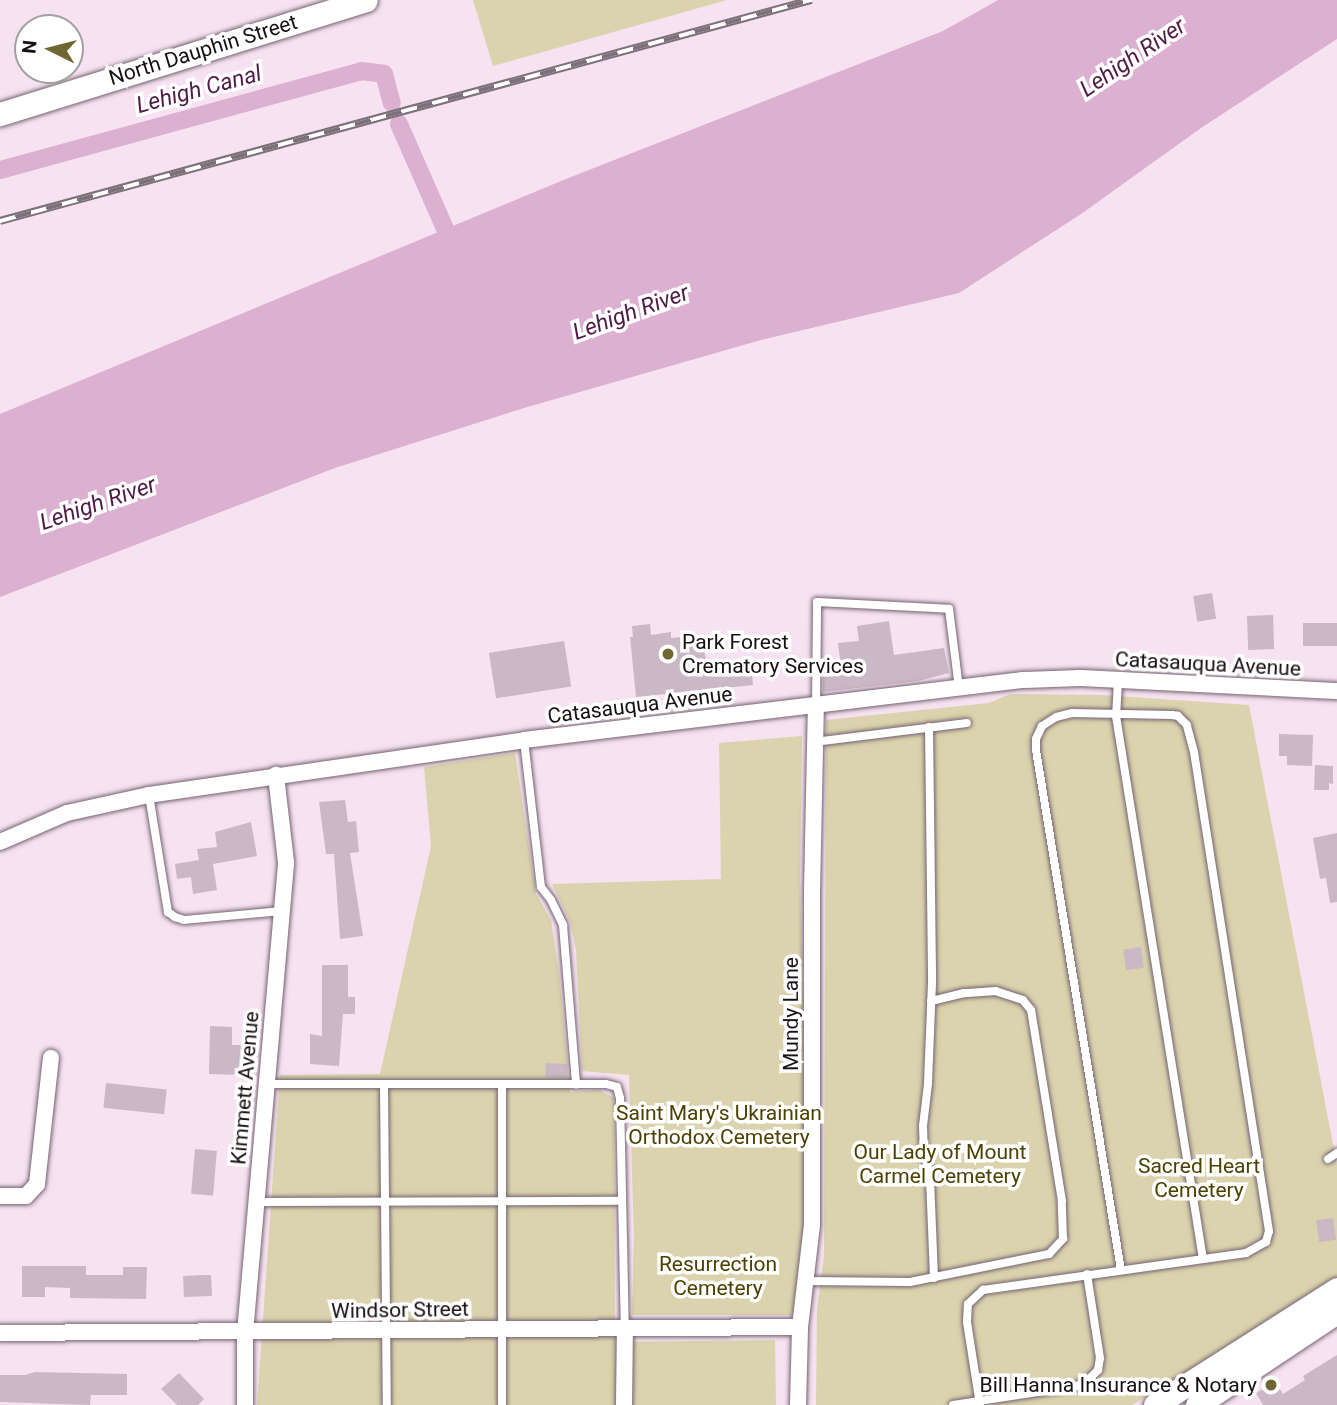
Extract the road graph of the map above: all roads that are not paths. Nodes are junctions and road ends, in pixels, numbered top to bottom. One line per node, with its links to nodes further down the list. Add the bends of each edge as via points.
1 (366, 0): 2 (main road, North Dauphin Street)
2 (0, 114)
3 (1118, 680): 4 (street, Catasauqua Avenue, via 1023,680); 5 (street, Catasauqua Avenue); 7 (lane)
4 (959, 688): 6 (street, Catasauqua Avenue); 6 (lane, via 949,609 817,602)
5 (1337, 691)
6 (816, 706): 10 (street, Catasauqua Avenue); 11 (street, Mundy Lane)
7 (1116, 716): 29 (lane); 29 (lane, via 1178,716 1187,725 1194,752 1269,1231 1259,1248); 30 (lane, via 1072,713 1056,717 1042,726 1036,750)
8 (967, 723): 9 (lane)
9 (929, 727): 11 (lane); 16 (lane)
10 (524, 740): 12 (street, Catasauqua Avenue); 21 (lane, via 541,887 563,925)
11 (813, 742): 33 (street, Mundy Lane, via 812,1225)
12 (276, 775): 13 (street, Catasauqua Avenue); 15 (street, Kimmett Avenue, via 286,863)
13 (149, 795): 14 (street, Catasauqua Avenue, via 67,813); 15 (lane, via 168,912 184,920)
14 (0, 842)
15 (281, 911): 18 (street, Kimmett Avenue)
16 (931, 1001): 32 (lane, via 923,1126); 32 (lane, via 996,991 1023,1000 1031,1010 1065,1232 1049,1254)
17 (51, 1058): 24 (street, via 37,1184 26,1196)
18 (266, 1084): 19 (lane); 26 (street, Kimmett Avenue)
19 (384, 1084): 20 (lane); 27 (lane)
20 (502, 1084): 21 (lane); 28 (lane)
21 (576, 1084): 25 (lane, via 617,1087)
22 (1337, 1153): 23 (lane)
23 (1328, 1159)
24 (0, 1196)
25 (622, 1201): 28 (lane); 37 (lane)
26 (256, 1202): 27 (lane); 41 (street, Kimmett Avenue)
27 (385, 1202): 28 (lane); 39 (lane)
28 (502, 1202): 38 (lane)
29 (1203, 1259): 30 (lane)
30 (1121, 1270): 31 (lane)
31 (1087, 1274): 43 (lane, via 1098,1370 1077,1386); 43 (lane, via 984,1290 973,1296 967,1322)
32 (934, 1278): 33 (lane, via 885,1284)
33 (806, 1281): 36 (street, Mundy Lane)
34 (1337, 1289): 50 (main road)
35 (1337, 1311): 42 (main road)
36 (800, 1327): 37 (street, Windsor Street); 48 (street, Mundy Lane)
37 (625, 1328): 38 (street, Windsor Street); 47 (street)
38 (502, 1330): 39 (street, Windsor Street); 46 (lane)
39 (387, 1331): 41 (street, Windsor Street); 45 (lane)
40 (0, 1333): 41 (street, Windsor Street)
41 (245, 1333): 44 (street, Kimmett Avenue)
42 (1224, 1397): 51 (main road)
43 (979, 1403): 49 (lane)
44 (245, 1405)
45 (387, 1405)
46 (502, 1405)
47 (624, 1405)
48 (799, 1405)
49 (953, 1405)
50 (1155, 1405)
51 (1197, 1405)

